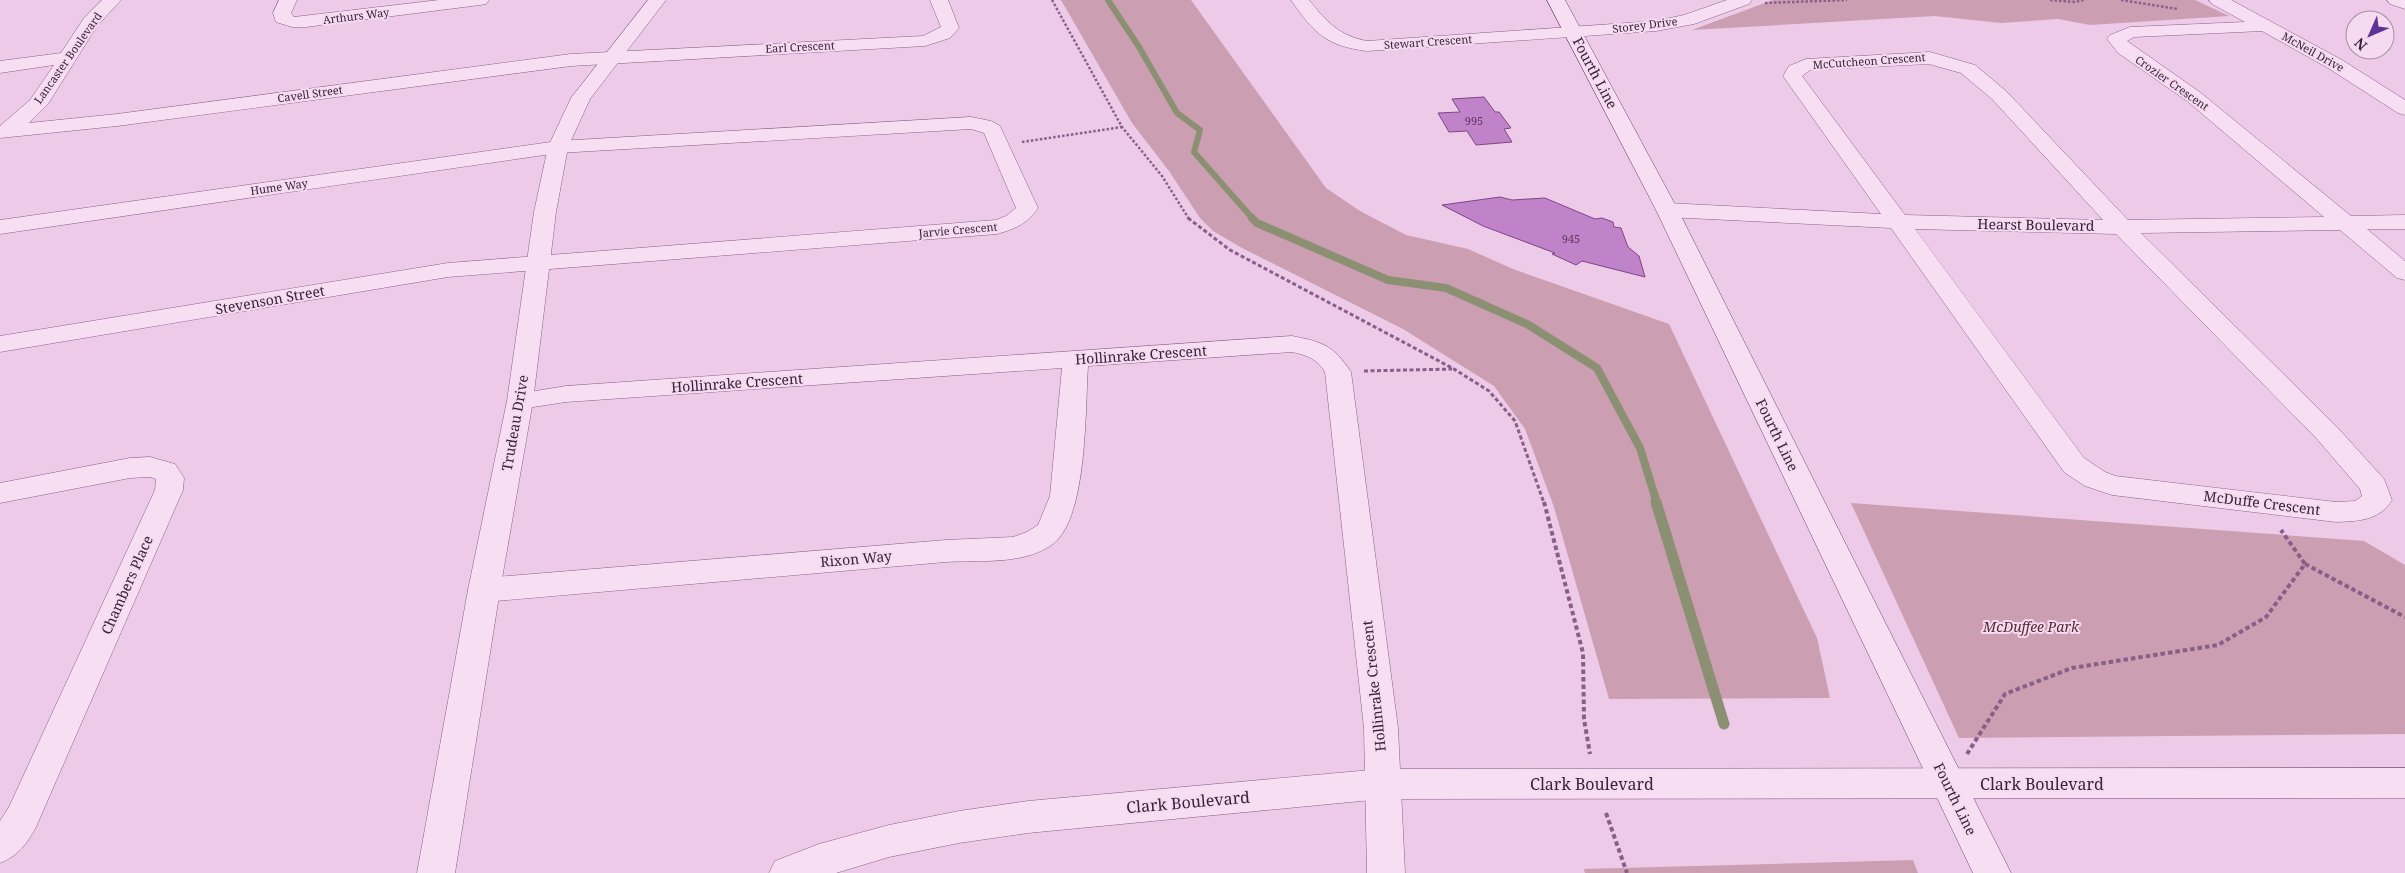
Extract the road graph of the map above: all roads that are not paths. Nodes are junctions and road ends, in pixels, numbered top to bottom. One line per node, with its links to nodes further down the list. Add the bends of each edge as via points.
1 (112, 0): 15 (street, Lancaster Boulevard, via 88,24)
2 (288, 0): 3 (street, Arthurs Way, via 282,18 306,22)
3 (480, 0)
4 (657, 0): 14 (street, Trudeau Drive)
5 (939, 0): 14 (street, Earl Crescent, via 950,28 944,34 925,41)
6 (1300, 0): 13 (street, Stewart Crescent, via 1330,36 1350,44 1368,46)
7 (1556, 0): 13 (street, Fourth Line)
8 (2218, 0): 12 (street, McNeil Drive)
9 (2396, 0): 11 (street)
10 (1737, 2): 13 (street, Storey Drive, via 1688,20)
11 (2405, 4)
12 (2266, 26): 17 (street, McNeil Drive); 23 (street, Crozier Crescent, via 2130,32 2116,39 2124,49 2194,97)
13 (1574, 33): 20 (street, Fourth Line)
14 (615, 56): 18 (street, Cavell Street, via 537,63); 19 (street, Trudeau Drive, via 581,98)
15 (67, 58): 16 (street); 18 (street, Lancaster Boulevard, via 40,101)
16 (0, 67)
17 (2405, 108)
18 (3, 133)
19 (558, 147): 25 (street, Hume Way); 26 (street, Trudeau Drive, via 546,204); 26 (street, Jarvie Crescent, via 971,123 992,130 1026,208 1011,224 997,227)
20 (1667, 210): 21 (street, Hearst Boulevard); 35 (street, Fourth Line)
21 (1899, 222): 24 (street, Hearst Boulevard); 24 (street, McCutcheon Crescent, via 1796,84 1792,76 1796,70 1806,65 1930,58 1968,69 1999,95); 24 (street, McDuffe Crescent, via 2082,472 2112,485 2336,512 2362,511 2377,500 2374,486 2327,433)
22 (2405, 222): 23 (street, Hearst Boulevard)
23 (2346, 224): 24 (street, Hearst Boulevard); 27 (street)
24 (2122, 227)
25 (0, 228)
26 (540, 262): 28 (street, Stevenson Street, via 448,270); 30 (street, Trudeau Drive)
27 (2405, 273)
28 (0, 344)
29 (1076, 360): 30 (street, Hollinrake Crescent, via 566,394); 32 (street, Rixon Way, via 1064,496 1056,521 1038,540 1014,548); 34 (street, Hollinrake Crescent, via 1292,344 1318,349 1328,356 1338,372 1380,728)
30 (520, 401): 32 (street, Trudeau Drive)
31 (0, 493): 36 (street, Chambers Place, via 130,468 150,467 165,471 170,478 169,490 23,816 15,831)
32 (484, 590): 37 (street, Trudeau Drive)
33 (2405, 783): 35 (street, Clark Boulevard)
34 (1382, 784): 35 (street, Clark Boulevard); 38 (street, Clark Boulevard, via 959,826 889,841); 39 (street, Hollinrake Crescent)
35 (1948, 784): 40 (street, Fourth Line)
36 (0, 846)
37 (436, 873)
38 (788, 873)
39 (1386, 873)
40 (1992, 873)

